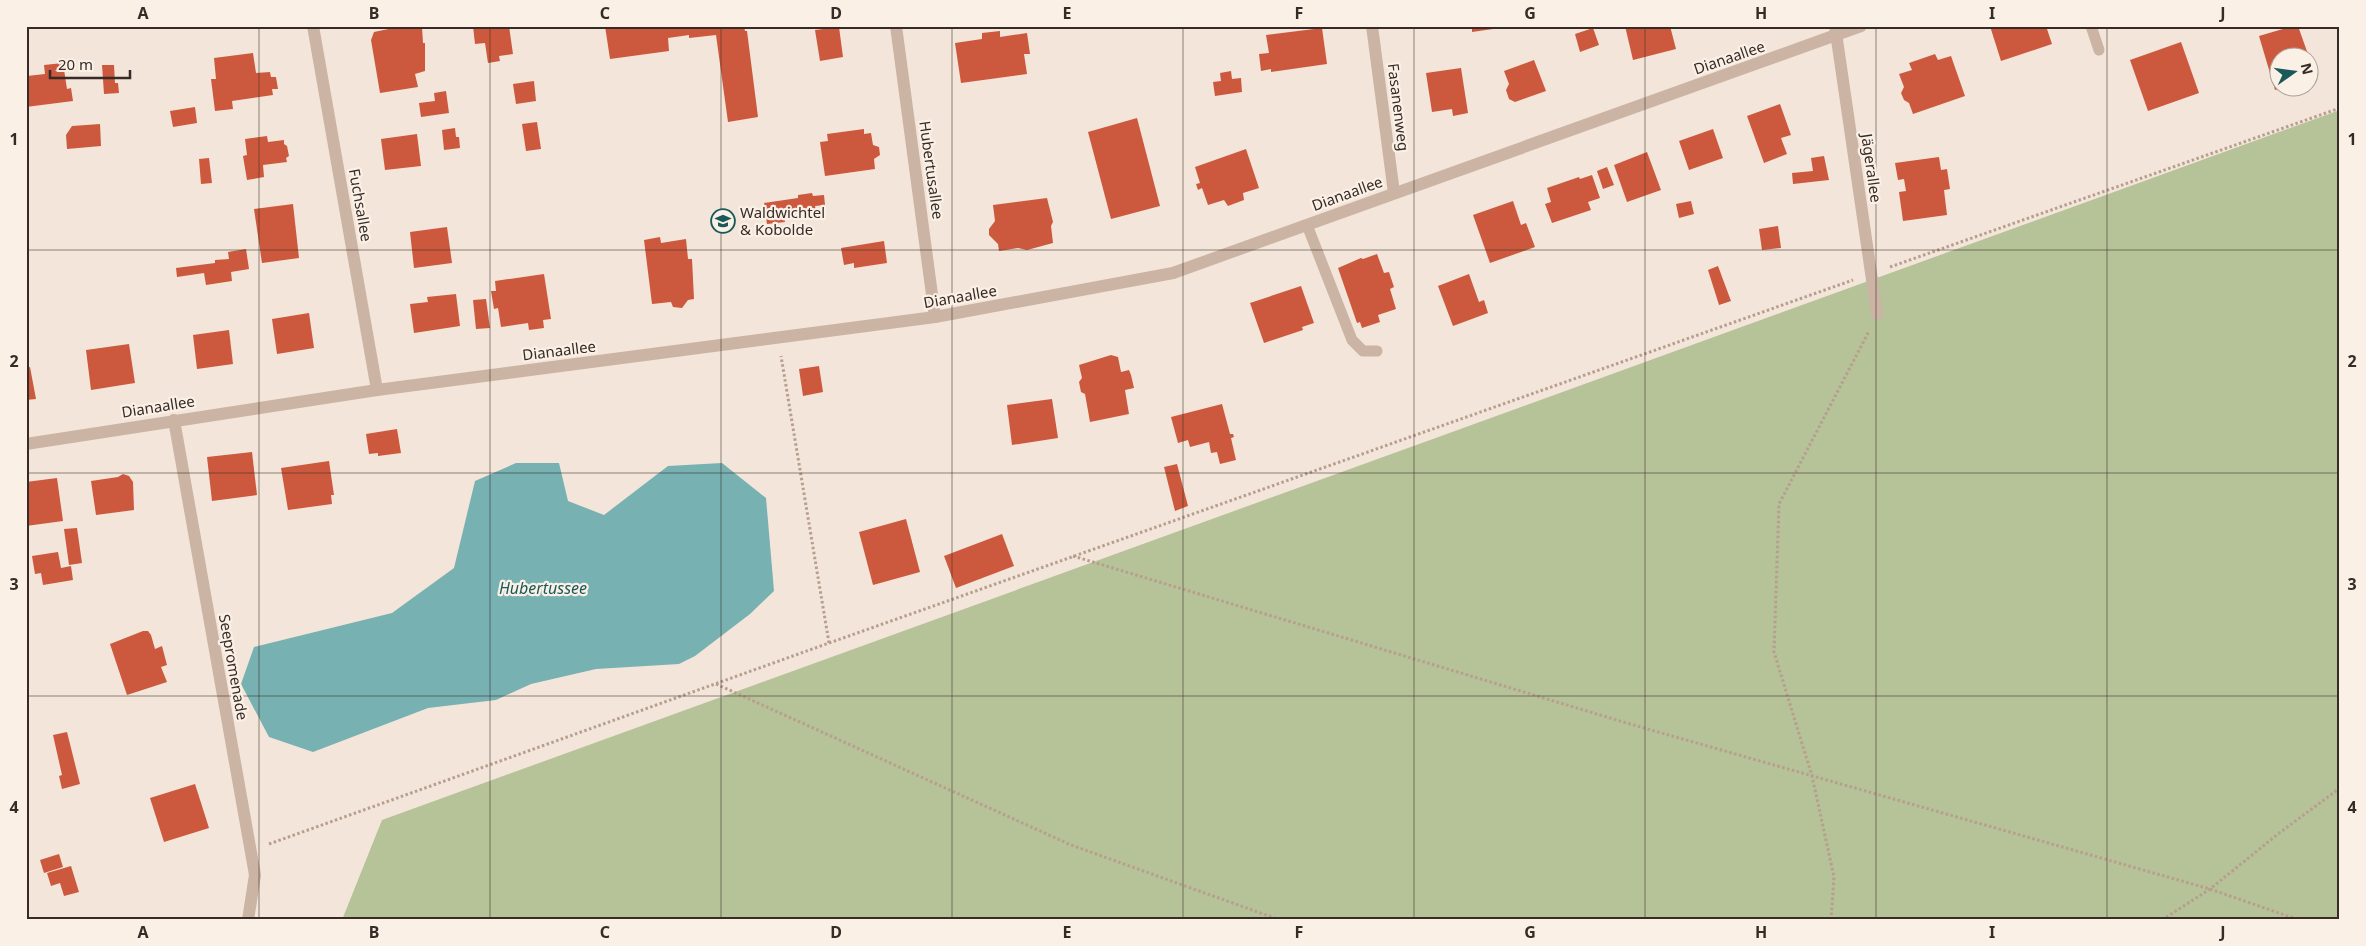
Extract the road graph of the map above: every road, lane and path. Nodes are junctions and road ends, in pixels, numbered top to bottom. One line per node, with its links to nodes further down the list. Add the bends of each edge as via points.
1 (313, 26): 16 (street, Fuchsallee)
2 (896, 26): 13 (street, Hubertusallee)
3 (1372, 26): 9 (street, Fasanenweg)
4 (1861, 26): 6 (street, Dianaallee)
5 (2090, 26): 7 (lane)
6 (1835, 31): 9 (street, Dianaallee); 11 (street, Jägerallee)
7 (2099, 50)
8 (2340, 108): 11 (path)
9 (1394, 193): 10 (street, Dianaallee)
10 (1307, 225): 13 (street, Dianaallee, via 1173,273); 15 (lane, via 1352,340 1363,351)
11 (1871, 274): 12 (street, Jägerallee); 19 (path)
12 (1877, 314): 22 (path, via 1779,504 1774,652)
13 (935, 317): 14 (street, Dianaallee)
14 (778, 338): 16 (street, Dianaallee); 20 (path)
15 (1378, 351)
16 (377, 390): 17 (street, Dianaallee)
17 (174, 420): 18 (street, Dianaallee); 24 (street, Seepromenade)
18 (26, 444)
19 (1073, 556): 20 (path); 22 (path)
20 (829, 643): 21 (path)
21 (715, 684): 24 (path); 27 (path, via 1071,845)
22 (1812, 776): 25 (path); 28 (path, via 1834,877)
23 (2340, 788): 25 (path)
24 (251, 850): 26 (street, Seepromenade, via 255,875)
25 (2210, 889): 29 (path); 30 (path)
26 (248, 920)
27 (1280, 920)
28 (1831, 920)
29 (2162, 920)
30 (2299, 920)

